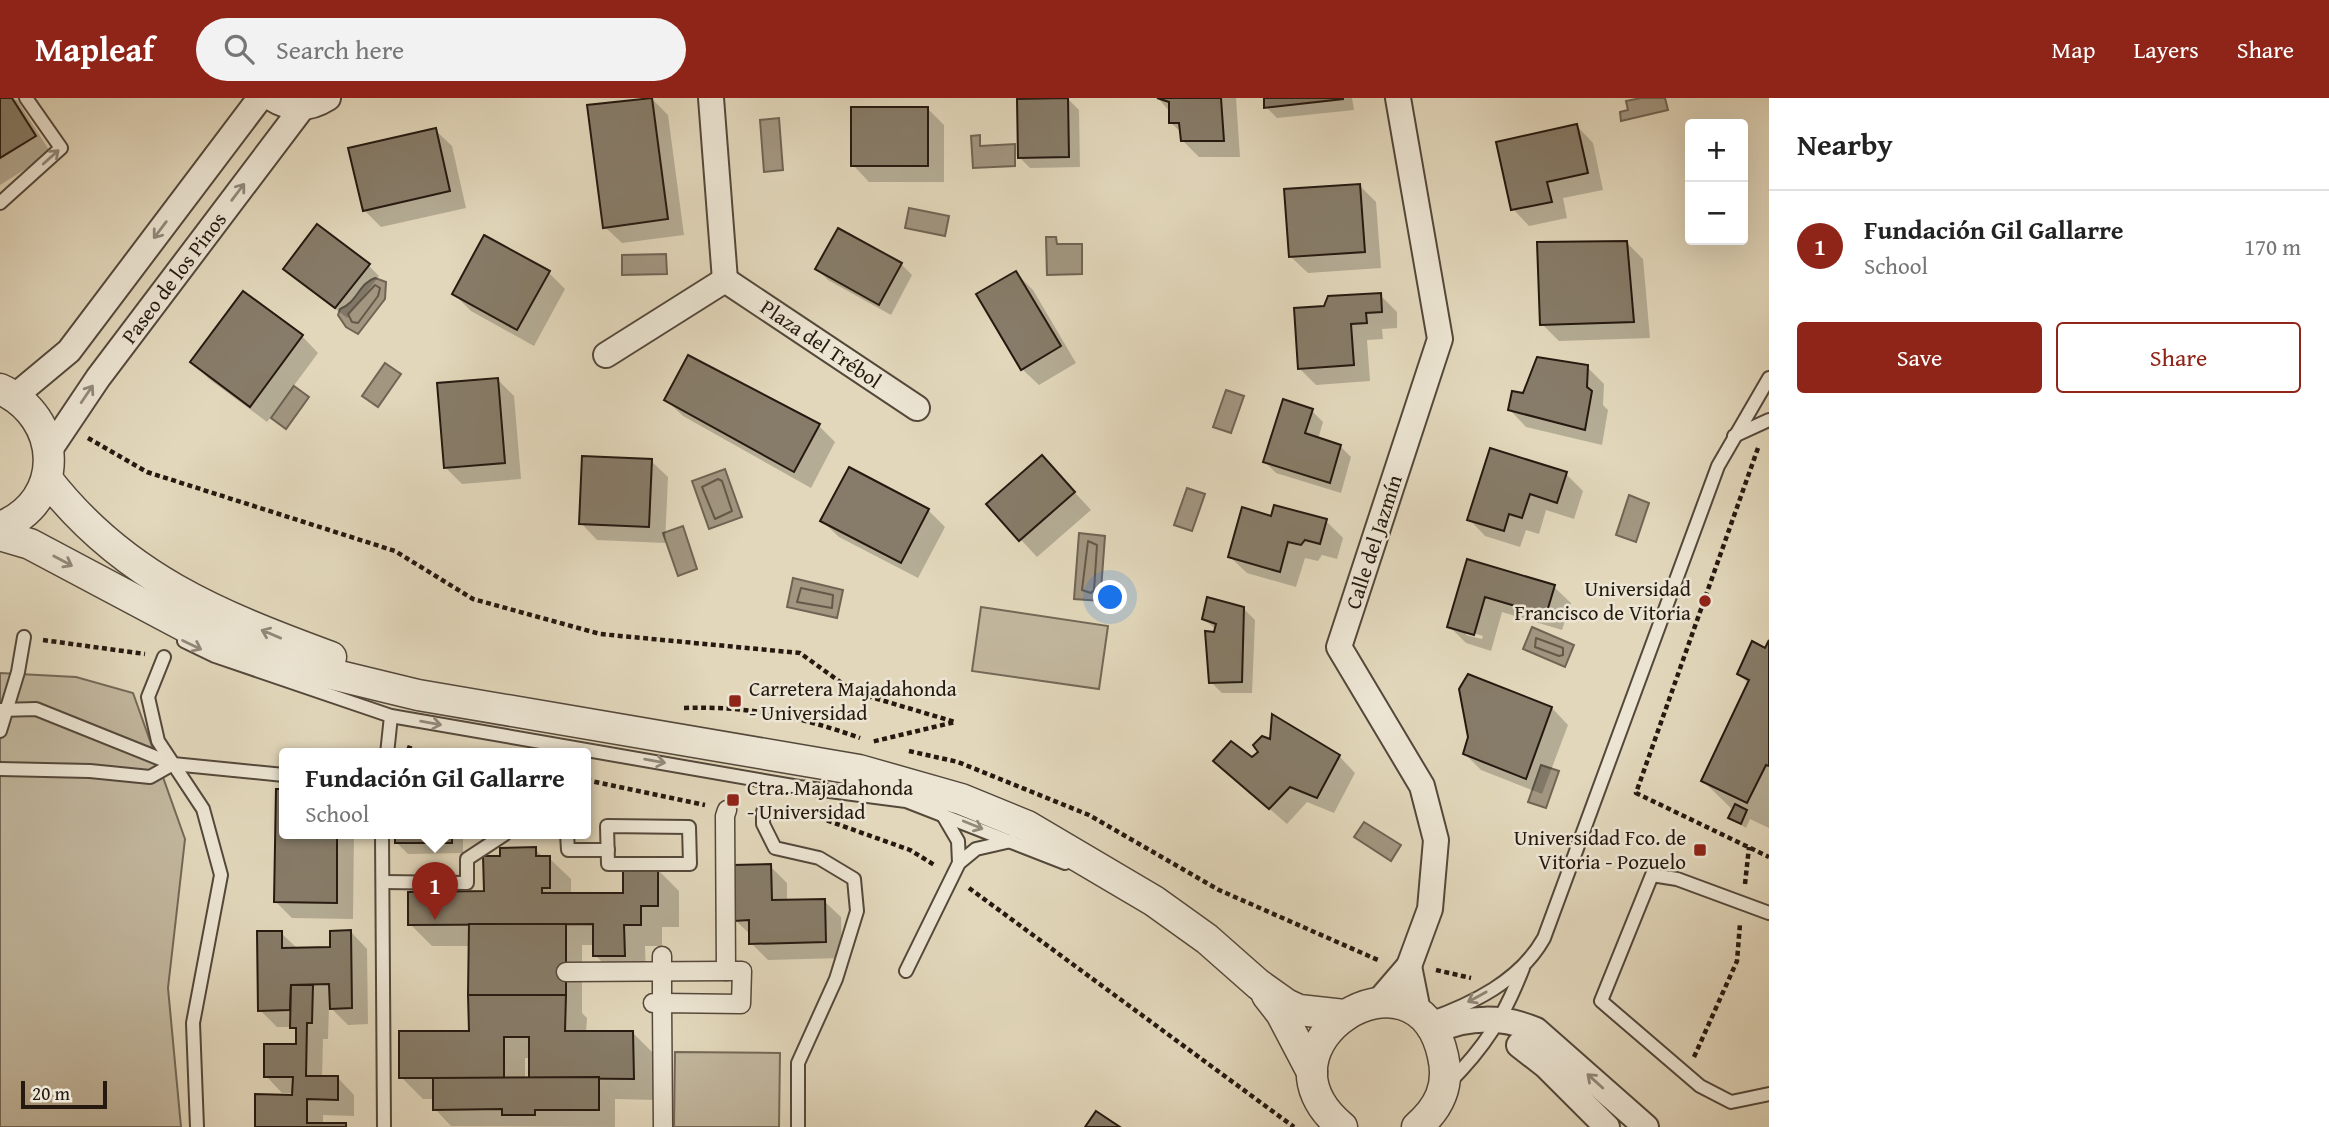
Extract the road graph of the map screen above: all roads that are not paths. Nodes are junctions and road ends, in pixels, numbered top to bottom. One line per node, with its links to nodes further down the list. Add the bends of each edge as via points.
1 (26, 98): 8 (lane, one-way to 1, via 61,148)
2 (260, 98): 12 (street, Paseo de los Pinos, one-way to 12, via 69,351)
3 (271, 98): 7 (street)
4 (328, 98): 7 (street)
5 (711, 98): 9 (street)
6 (1398, 98): 45 (street, Calle del Jazmín, via 1440,340 1339,647 1422,786 1436,840 1430,909)
7 (302, 108): 16 (street, Paseo de los Pinos, one-way to 7, via 66,425)
8 (0, 203)
9 (724, 280): 10 (street); 13 (street, Plaza del Trébol)
10 (606, 355)
11 (1769, 379): 15 (lane)
12 (8, 392): 16 (street, via 41,424)
13 (917, 408)
14 (1769, 420): 15 (lane)
15 (1733, 436): 46 (lane, via 1717,466 1544,938)
16 (48, 465): 17 (street, via 30,507); 22 (street, one-way to 16, via 283,639 192,599 104,542)
17 (0, 527)
18 (0, 535): 19 (street, one-way to 19, via 30,544)
19 (138, 604): 22 (street, via 188,628 286,663 418,695); 24 (lane, one-way to 24, via 172,635 215,656)
20 (24, 638): 23 (lane)
21 (164, 657): 29 (lane, via 148,697 158,741)
22 (475, 702): 42 (street, via 859,770 934,789 1027,826)
23 (3, 709): 25 (lane); 29 (lane, via 36,709)
24 (391, 716): 26 (lane); 27 (lane, one-way to 27)
25 (0, 731)
26 (387, 747)
27 (575, 748)
28 (591, 751): 34 (lane, one-way to 34, via 799,787 869,794)
29 (173, 764): 30 (lane, via 150,777); 31 (lane); 60 (lane, via 204,809 221,874 193,1023)
30 (0, 769)
31 (279, 774)
32 (727, 810): 47 (street)
33 (763, 812): 63 (lane, via 763,824 775,848 819,858 854,879 857,911 836,979 798,1063)
34 (940, 812): 38 (lane, one-way to 38); 40 (lane, via 958,841)
35 (382, 839): 41 (lane)
36 (497, 839): 41 (lane, via 467,859 467,883)
37 (567, 839): 39 (lane, via 568,850)
38 (1013, 841): 40 (lane, via 976,849); 42 (lane)
39 (608, 850): 39 (lane, via 608,864 690,864 689,827 607,826)
40 (959, 863): 48 (lane)
41 (383, 882): 61 (lane)
42 (1154, 901): 50 (street, via 1208,939)
43 (1769, 913): 58 (lane, via 1677,879 1652,876 1601,1001 1700,1086 1731,1102)
44 (662, 964): 47 (street); 49 (street); 52 (street)
45 (1417, 967): 51 (street, Calle del Jazmín); 55 (street)
46 (1524, 968): 54 (lane); 55 (lane, one-way to 55, via 1452,1011)
47 (726, 971): 52 (street, via 742,971 741,1004)
48 (906, 971)
49 (566, 972)
50 (1258, 984): 53 (street, via 1299,1010); 57 (street, via 1281,1013)
51 (1378, 1002): 53 (street); 55 (street)
52 (658, 1003): 62 (street)
53 (1344, 1015): 57 (street, via 1321,1040)
54 (1500, 1020): 55 (street); 59 (lane); 67 (street, one-way to 54, via 1536,1030)
55 (1426, 1021): 59 (street, via 1447,1071)
56 (1519, 1045): 66 (street)
57 (1312, 1072): 64 (street, via 1313,1088 1322,1105)
58 (1769, 1094)
59 (1442, 1106): 65 (street)
60 (197, 1127)
61 (384, 1127)
62 (663, 1127)
63 (798, 1127)
64 (1342, 1127)
65 (1417, 1127)
66 (1607, 1127)
67 (1646, 1127)

